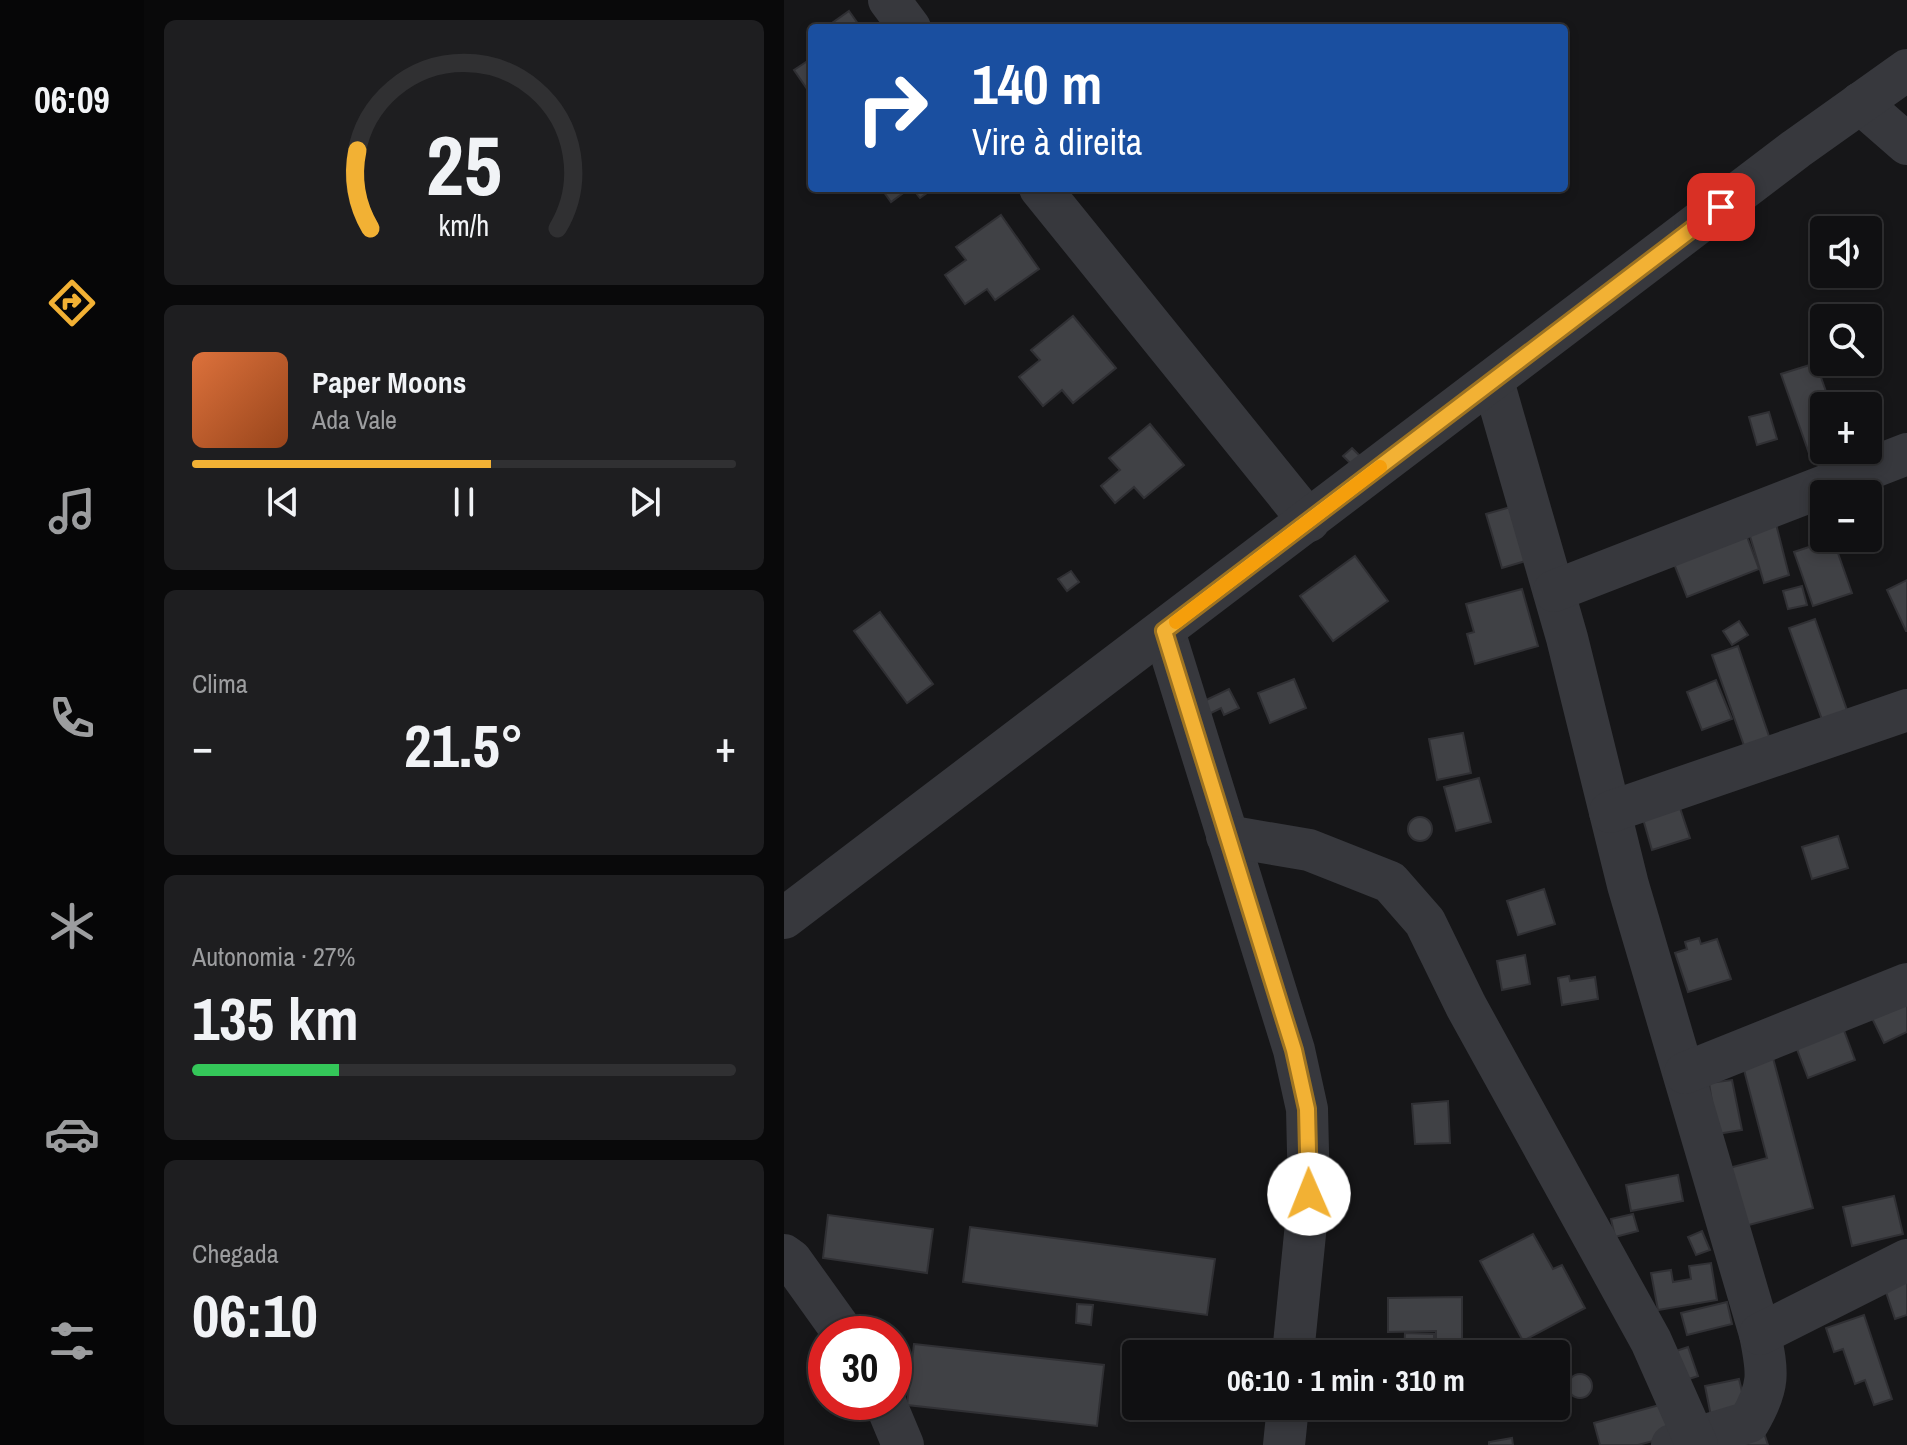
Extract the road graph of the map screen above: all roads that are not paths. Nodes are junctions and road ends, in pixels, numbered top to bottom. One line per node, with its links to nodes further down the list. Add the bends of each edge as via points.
1 (889, 0): 2 (street)
2 (907, 24)
3 (1907, 70): 4 (street)
4 (1860, 103): 5 (street); 7 (street)
5 (1907, 144)
6 (1043, 192): 9 (street)
7 (1493, 381): 9 (street); 10 (street)
8 (1907, 454): 10 (street)
9 (1309, 521): 11 (street)
10 (1554, 591): 13 (street)
11 (1164, 631): 14 (street); 15 (street)
12 (1907, 710): 13 (street)
13 (1610, 812): 17 (street)
14 (1227, 836): 22 (street, via 1294,1050 1307,1109 1309,1194); 25 (street, via 1309,850 1390,882 1425,922 1651,1341)
15 (784, 918)
16 (1907, 984): 17 (street)
17 (1685, 1073): 21 (street)
18 (784, 1255): 20 (street)
19 (1907, 1260): 21 (street)
20 (831, 1316)
21 (1760, 1334): 25 (street, via 1767,1366 1763,1398 1749,1422)
22 (1294, 1340)
23 (893, 1420): 26 (street)
24 (1287, 1420): 27 (street)
25 (1688, 1443)
26 (903, 1445)
27 (1284, 1445)

